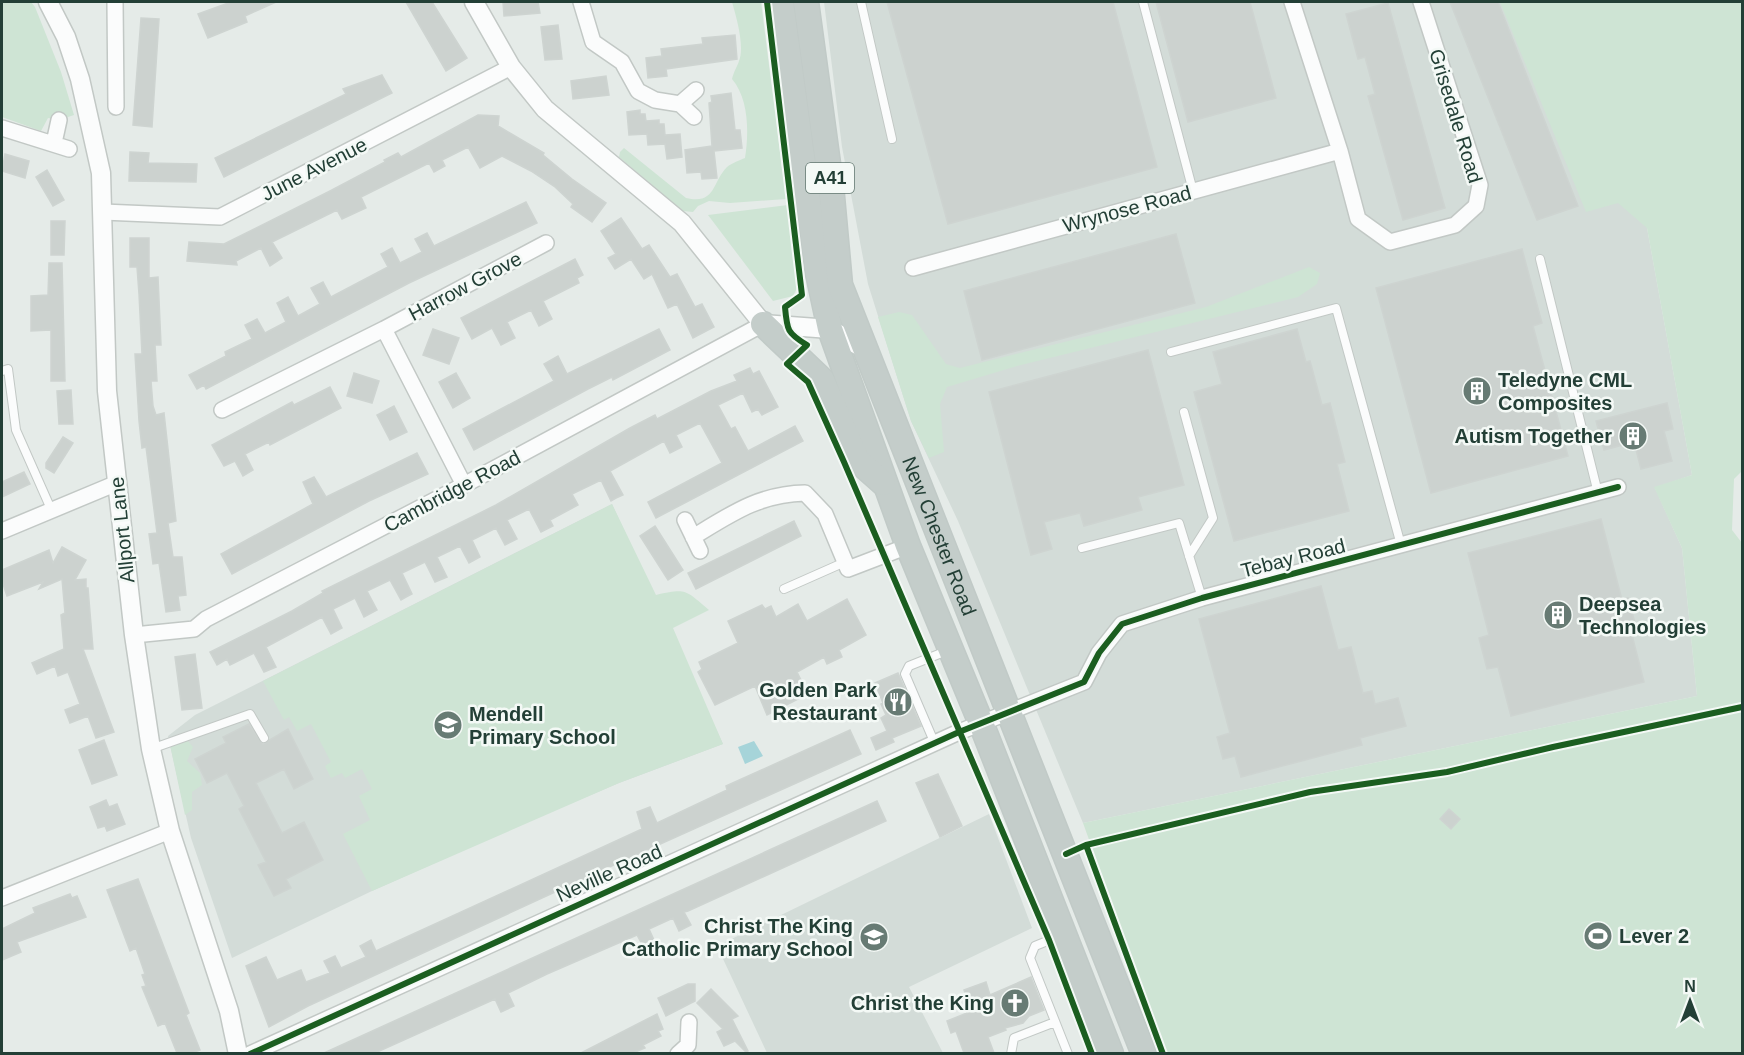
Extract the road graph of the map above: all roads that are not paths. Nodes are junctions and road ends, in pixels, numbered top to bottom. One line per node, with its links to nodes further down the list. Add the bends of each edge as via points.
1 (52, 2): 23 (street, Allport Lane, via 89,111)
2 (115, 2): 14 (street)
3 (474, 2): 11 (street)
4 (581, 2): 13 (street, via 593,42 622,62 638,91 655,100)
5 (783, 2): 30 (highway, New Chester Road / A41, via 818,273)
6 (806, 2): 27 (highway, New Chester Road / A41)
7 (861, 2): 18 (lane)
8 (1143, 2): 22 (lane)
9 (1421, 2): 21 (street, Grisedale Road, via 1480,185 1476,206 1455,225 1390,242 1358,219)
10 (1297, 3): 21 (street)
11 (511, 67): 23 (street, June Avenue, via 220,217); 28 (street, via 545,110 682,223)
12 (696, 90): 13 (street)
13 (680, 104): 15 (street)
14 (116, 107)
15 (694, 117)
16 (59, 120): 19 (street)
17 (2, 128): 19 (street)
18 (892, 139)
19 (54, 143): 20 (street)
20 (69, 149)
21 (1340, 151): 22 (street, Wrynose Road)
22 (1193, 191): 26 (street, Wrynose Road)
23 (104, 212): 37 (street, Allport Lane, via 107,391)
24 (546, 243): 29 (street, Harrow Grove)
25 (1540, 259): 41 (lane)
26 (913, 268)
27 (840, 285): 30 (highway); 31 (highway, New Chester Road / A41)
28 (763, 324): 30 (street); 33 (highway); 38 (street, Cambridge Road)
29 (384, 329): 35 (street, Harrow Grove); 38 (street)
30 (830, 330): 31 (street); 33 (highway); 39 (highway, New Chester Road / A41)
31 (866, 350): 54 (highway, New Chester Road / A41)
32 (1170, 352): 46 (lane, via 1336,308)
33 (806, 365): 39 (highway, via 822,380 858,460)
34 (2, 371): 42 (lane, via 8,369 16,430)
35 (222, 410)
36 (1184, 412): 48 (lane, via 1213,518)
37 (117, 483): 42 (street); 52 (street, Allport Lane)
38 (465, 485): 52 (street, Cambridge Road, via 206,619 194,629)
39 (886, 487): 45 (highway, New Chester Road / A41)
40 (1618, 488): 41 (street, Tebay Road)
41 (1598, 493): 46 (street, Tebay Road)
42 (51, 509): 44 (street)
43 (685, 520): 49 (street, via 696,544 750,503 805,493 825,514)
44 (2, 531)
45 (908, 546): 49 (street, via 848,569); 53 (highway, New Chester Road / A41)
46 (1401, 547): 51 (street, Tebay Road)
47 (1082, 549): 48 (lane, via 1179,523)
48 (1189, 556): 51 (lane)
49 (845, 562): 50 (lane)
50 (784, 589)
51 (1202, 598): 54 (street, Tebay Road, via 1122,624 1099,653 1084,682)
52 (134, 635): 58 (street, Allport Lane)
53 (950, 650): 55 (highway, New Chester Road / A41); 57 (lane, via 909,666 905,674)
54 (1009, 711): 55 (street, Tebay Road); 60 (highway, via 1002,733 1027,794); 71 (highway, New Chester Road / A41)
55 (981, 723): 57 (street, Neville Road); 60 (highway, New Chester Road / A41)
56 (264, 738): 58 (lane, via 250,714)
57 (935, 744): 67 (street, Neville Road)
58 (151, 749): 59 (street, Allport Lane)
59 (170, 831): 61 (street); 66 (street, Allport Lane, via 229,1011)
60 (1023, 831): 62 (highway, New Chester Road / A41)
61 (2, 898)
62 (1064, 934): 64 (lane, via 1035,946 1030,958); 70 (highway, New Chester Road / A41)
63 (689, 1022): 65 (street)
64 (1055, 1022): 68 (lane, via 1014,1038); 69 (lane)
65 (688, 1051)
66 (238, 1053)
67 (250, 1053)
68 (1011, 1053)
69 (1068, 1053)
70 (1108, 1053)
71 (1144, 1053)

